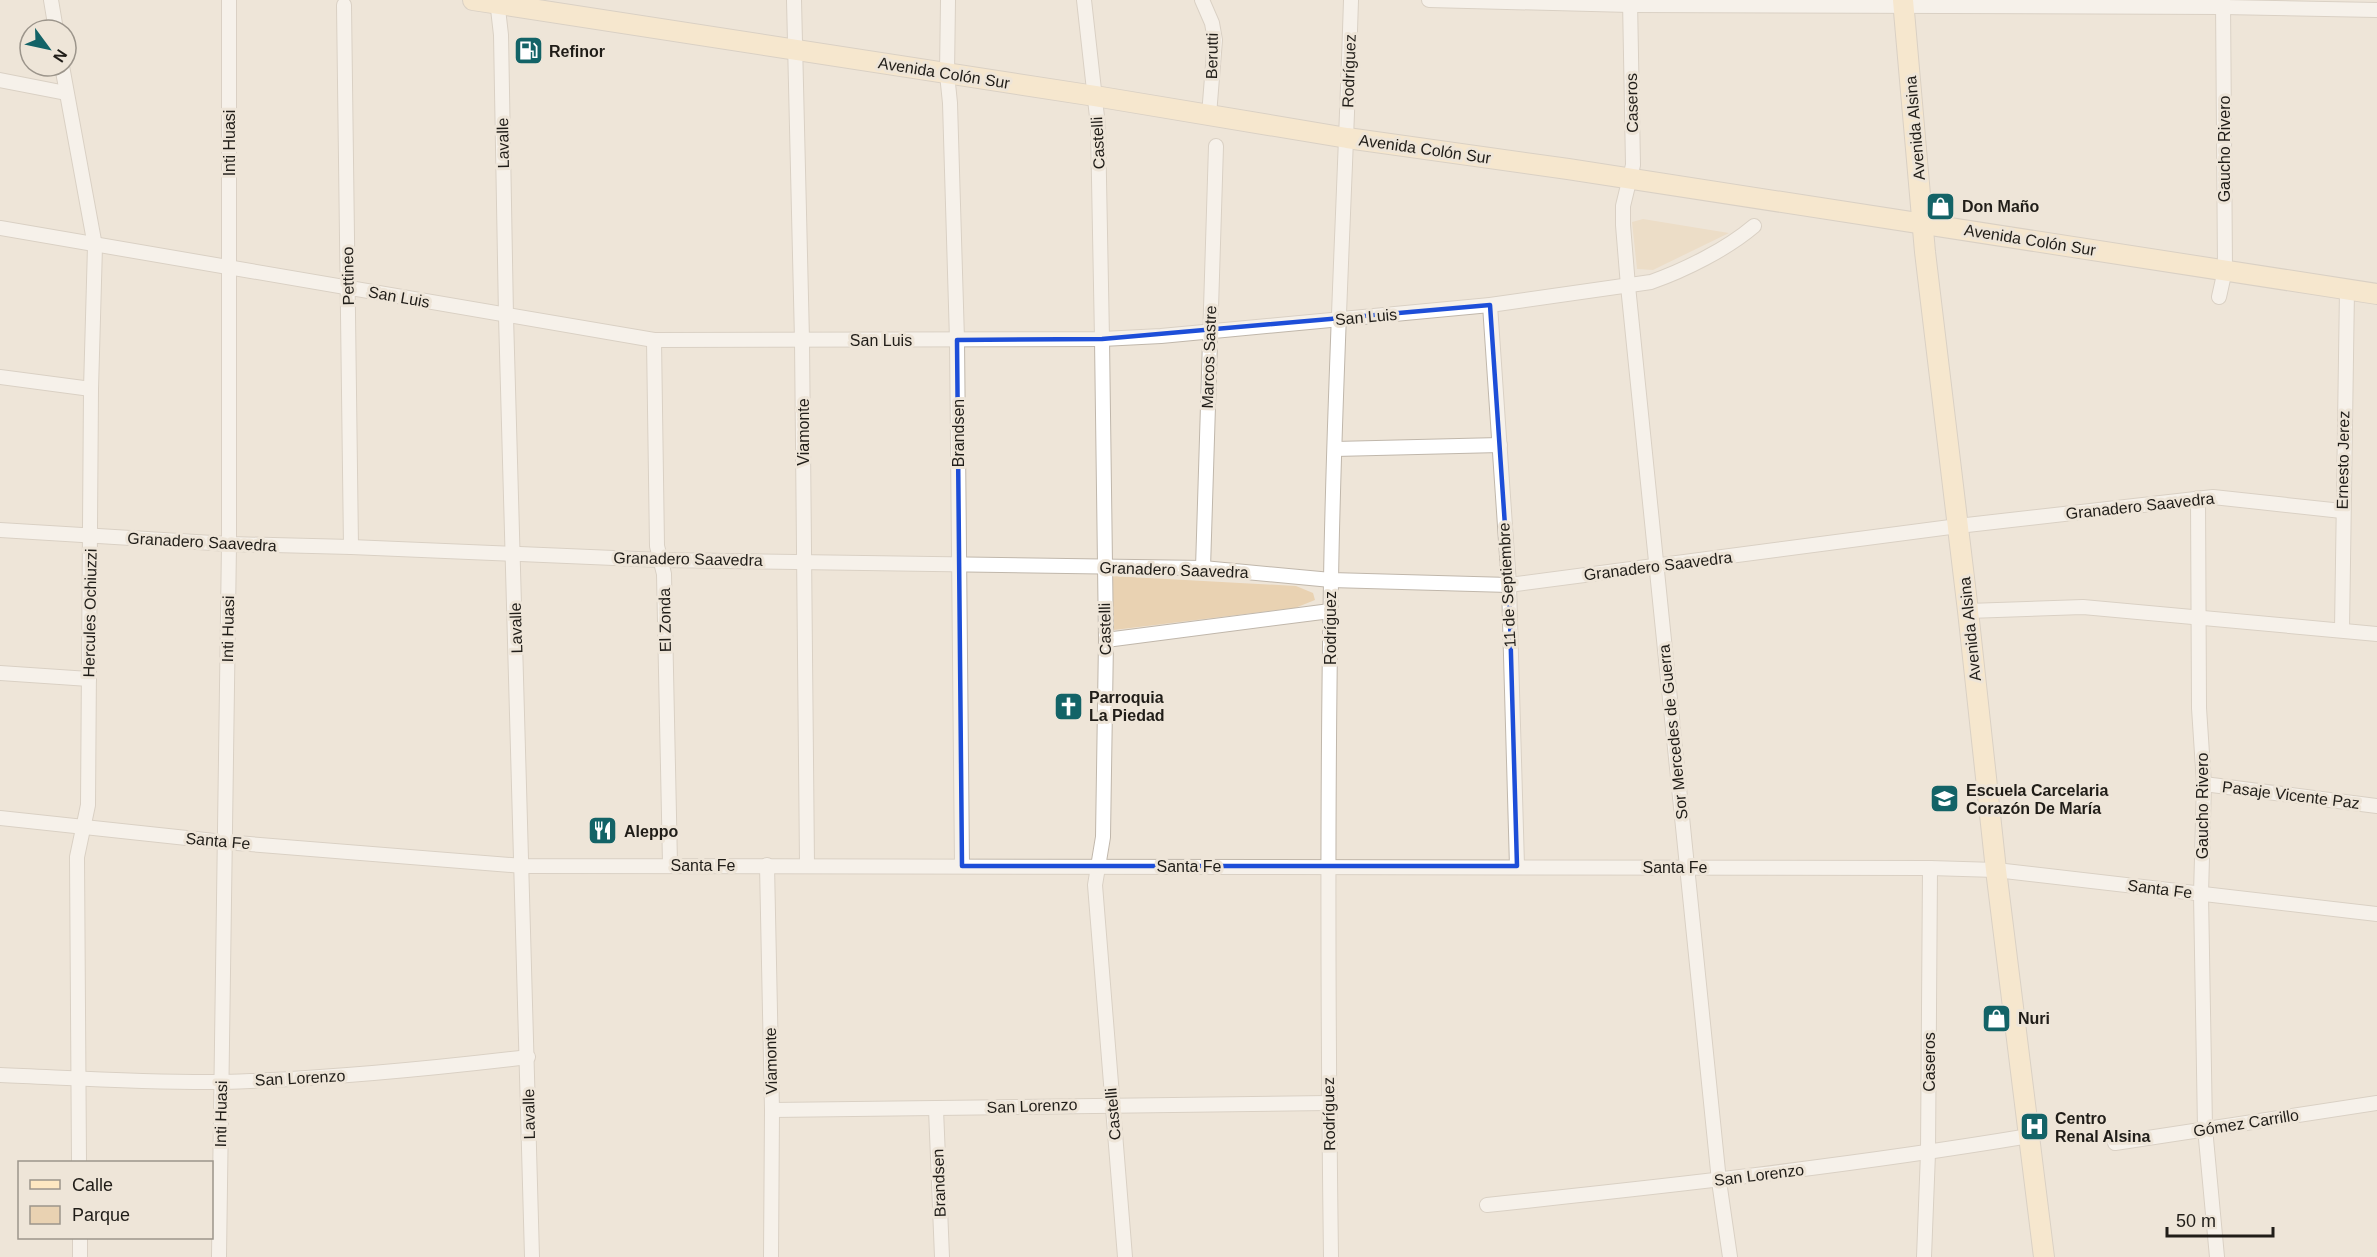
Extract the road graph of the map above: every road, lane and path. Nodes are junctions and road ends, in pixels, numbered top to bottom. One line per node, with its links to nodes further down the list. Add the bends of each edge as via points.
1 (51, 0): 17 (street)
2 (229, 0): 33 (street, Inti Huasi)
3 (473, 0): 10 (main road, Avenida Colón Sur)
4 (794, 0): 18 (street, Viamonte)
5 (948, 0): 19 (street, Brandsen)
6 (1084, 0): 23 (street, Castelli)
7 (1202, 0): 24 (street, Berutti, via 1215,40)
8 (1351, 0): 25 (street, Rodríguez)
9 (1429, 0): 11 (street)
10 (497, 2): 18 (main road, Avenida Colón Sur); 41 (street, Lavalle, via 501,35)
11 (1630, 3): 12 (street); 27 (street, Caseros)
12 (1904, 3): 14 (street); 29 (main road, Avenida Alsina)
13 (2223, 3): 14 (street); 16 (street); 34 (street, Gaucho Rivero)
14 (2009, 4)
15 (344, 5): 36 (street, Pettineo)
16 (2377, 10)
17 (54, 18)
18 (795, 50): 19 (main road, Avenida Colón Sur); 46 (street, Viamonte)
19 (947, 74): 23 (main road, Avenida Colón Sur); 47 (street, Brandsen)
20 (64, 78): 22 (street, Hercules Ochiuzzi)
21 (0, 80): 22 (street)
22 (66, 93): 32 (street, Hercules Ochiuzzi)
23 (1095, 96): 24 (main road, Avenida Colón Sur); 44 (street, Castelli, via 1100,158)
24 (1209, 115): 25 (main road, Avenida Colón Sur)
25 (1347, 138): 27 (main road, Avenida Colón Sur); 42 (street, Rodríguez)
26 (1216, 146): 43 (street, Marcos Sastre)
27 (1630, 179): 28 (street, Caseros); 29 (main road, Avenida Colón Sur)
28 (1623, 206): 35 (street, Sor Mercedes de Guerra)
29 (1923, 225): 34 (main road, Avenida Colón Sur); 54 (main road, Avenida Alsina)
30 (1754, 226): 35 (street, San Luis, via 1736,241 1665,277)
31 (0, 228): 32 (street, San Luis)
32 (95, 246): 33 (street, San Luis); 49 (street, Hercules Ochiuzzi)
33 (230, 267): 36 (street, San Luis); 57 (street, Inti Huasi)
34 (2225, 270): 37 (main road, Avenida Colón Sur); 39 (street, Gaucho Rivero)
35 (1628, 286): 40 (street, San Luis); 63 (street, Sor Mercedes de Guerra)
36 (348, 289): 41 (street, San Luis); 58 (street, Pettineo)
37 (2347, 289): 38 (main road, Avenida Colón Sur); 53 (street, Ernesto Jerez)
38 (2377, 294)
39 (2219, 297)
40 (1490, 305): 42 (street, San Luis); 50 (street, 11 de Septiembre)
41 (506, 316): 45 (street, San Luis); 59 (street, Lavalle)
42 (1337, 320): 43 (street, San Luis); 51 (street, Rodríguez)
43 (1210, 331): 44 (street, San Luis); 65 (street, Marcos Sastre)
44 (1102, 339): 47 (street, San Luis); 64 (street, Castelli)
45 (654, 340): 46 (street, San Luis); 60 (street, El Zonda, via 657,546)
46 (802, 340): 47 (street, San Luis); 61 (street, Viamonte)
47 (957, 340): 62 (street, Brandsen)
48 (0, 377): 49 (street)
49 (91, 389): 56 (street, Hercules Ochiuzzi)
50 (1500, 445): 51 (street); 67 (street, 11 de Septiembre)
51 (1335, 449): 66 (street, Rodríguez)
52 (2198, 498): 53 (street, Granadero Saavedra); 54 (street, Granadero Saavedra); 70 (street, Gaucho Rivero)
53 (2342, 511): 71 (street, Ernesto Jerez)
54 (1958, 526): 63 (street, Granadero Saavedra); 68 (main road, Avenida Alsina)
55 (0, 530): 56 (street, Granadero Saavedra)
56 (91, 536): 57 (street, Granadero Saavedra); 75 (street, Hercules Ochiuzzi)
57 (229, 544): 58 (street, Granadero Saavedra); 80 (street, Inti Huasi)
58 (351, 547): 59 (street, Granadero Saavedra)
59 (513, 553): 60 (street, Granadero Saavedra); 84 (street, Lavalle)
60 (661, 560): 61 (street, Granadero Saavedra); 81 (street, El Zonda)
61 (804, 561): 62 (street, Granadero Saavedra); 83 (street, Viamonte)
62 (958, 564): 64 (street, Granadero Saavedra); 85 (street, Brandsen)
63 (1657, 567): 67 (street, Granadero Saavedra); 89 (street, Sor Mercedes de Guerra)
64 (1104, 568): 65 (street, Granadero Saavedra); 73 (street, Castelli)
65 (1203, 568): 66 (street, Granadero Saavedra)
66 (1330, 579): 67 (street, Granadero Saavedra); 69 (street, Rodríguez)
67 (1509, 585): 87 (street, 11 de Septiembre)
68 (1968, 610): 70 (street, via 2084,607); 91 (main road, Avenida Alsina)
69 (1330, 611): 73 (street); 88 (street, Rodríguez)
70 (2200, 618): 71 (street); 76 (street, Gaucho Rivero, via 2199,708)
71 (2342, 630): 72 (street)
72 (2377, 634)
73 (1106, 640): 86 (street, Castelli, via 1103,837)
74 (0, 673): 75 (street)
75 (89, 679): 79 (street, Hercules Ochiuzzi, via 88,805)
76 (2204, 784): 77 (street, Pasaje Vicente Paz); 92 (street, Gaucho Rivero)
77 (2377, 806)
78 (0, 818): 79 (street, Santa Fe)
79 (83, 827): 80 (street, Santa Fe); 96 (street, Hercules Ochiuzzi, via 77,856)
80 (224, 842): 84 (street, Santa Fe); 97 (street, Inti Huasi)
81 (670, 864): 82 (street, Santa Fe); 84 (street, Santa Fe)
82 (767, 865): 83 (street, Santa Fe); 102 (street, Viamonte)
83 (807, 865): 85 (street, Santa Fe)
84 (523, 866): 94 (street, Lavalle)
85 (962, 866): 86 (street, Santa Fe)
86 (1098, 866): 88 (street, Santa Fe); 100 (street, Castelli, via 1095,885)
87 (1517, 866): 88 (street, Santa Fe); 89 (street, Santa Fe)
88 (1328, 867): 98 (street, Rodríguez)
89 (1686, 867): 90 (street, Santa Fe); 108 (street, Sor Mercedes de Guerra)
90 (1930, 868): 91 (street, Santa Fe); 106 (street, Caseros)
91 (1996, 870): 92 (street, Santa Fe); 104 (main road, Avenida Alsina)
92 (2201, 894): 93 (street, Santa Fe); 103 (street, Gaucho Rivero)
93 (2377, 914)
94 (528, 1056): 97 (street, San Lorenzo, via 415,1070); 113 (street, Lavalle)
95 (0, 1075): 96 (street, San Lorenzo)
96 (78, 1078): 97 (street, San Lorenzo); 107 (street, Hercules Ochiuzzi)
97 (221, 1082): 112 (street, Inti Huasi)
98 (1329, 1102): 100 (street, San Lorenzo); 117 (street, Rodríguez)
99 (2377, 1103): 103 (street, Gómez Carrillo)
100 (1112, 1104): 101 (street, San Lorenzo); 116 (street, Castelli)
101 (936, 1109): 102 (street, San Lorenzo); 115 (street, Brandsen)
102 (772, 1110): 114 (street, Viamonte)
103 (2205, 1128): 105 (street, Gómez Carrillo); 121 (street, Gaucho Rivero)
104 (2029, 1136): 106 (street, San Lorenzo); 120 (main road, Avenida Alsina)
105 (2115, 1143)
106 (1928, 1153): 108 (street, San Lorenzo); 119 (street, Caseros)
107 (79, 1161)
108 (1719, 1181): 109 (street, San Lorenzo); 118 (street, Sor Mercedes de Guerra)
109 (1487, 1205)
110 (80, 1239): 111 (street)
111 (80, 1257)
112 (219, 1257)
113 (532, 1257)
114 (771, 1257)
115 (942, 1257)
116 (1125, 1257)
117 (1331, 1257)
118 (1730, 1257)
119 (1924, 1257)
120 (2044, 1257)
121 (2217, 1257)

